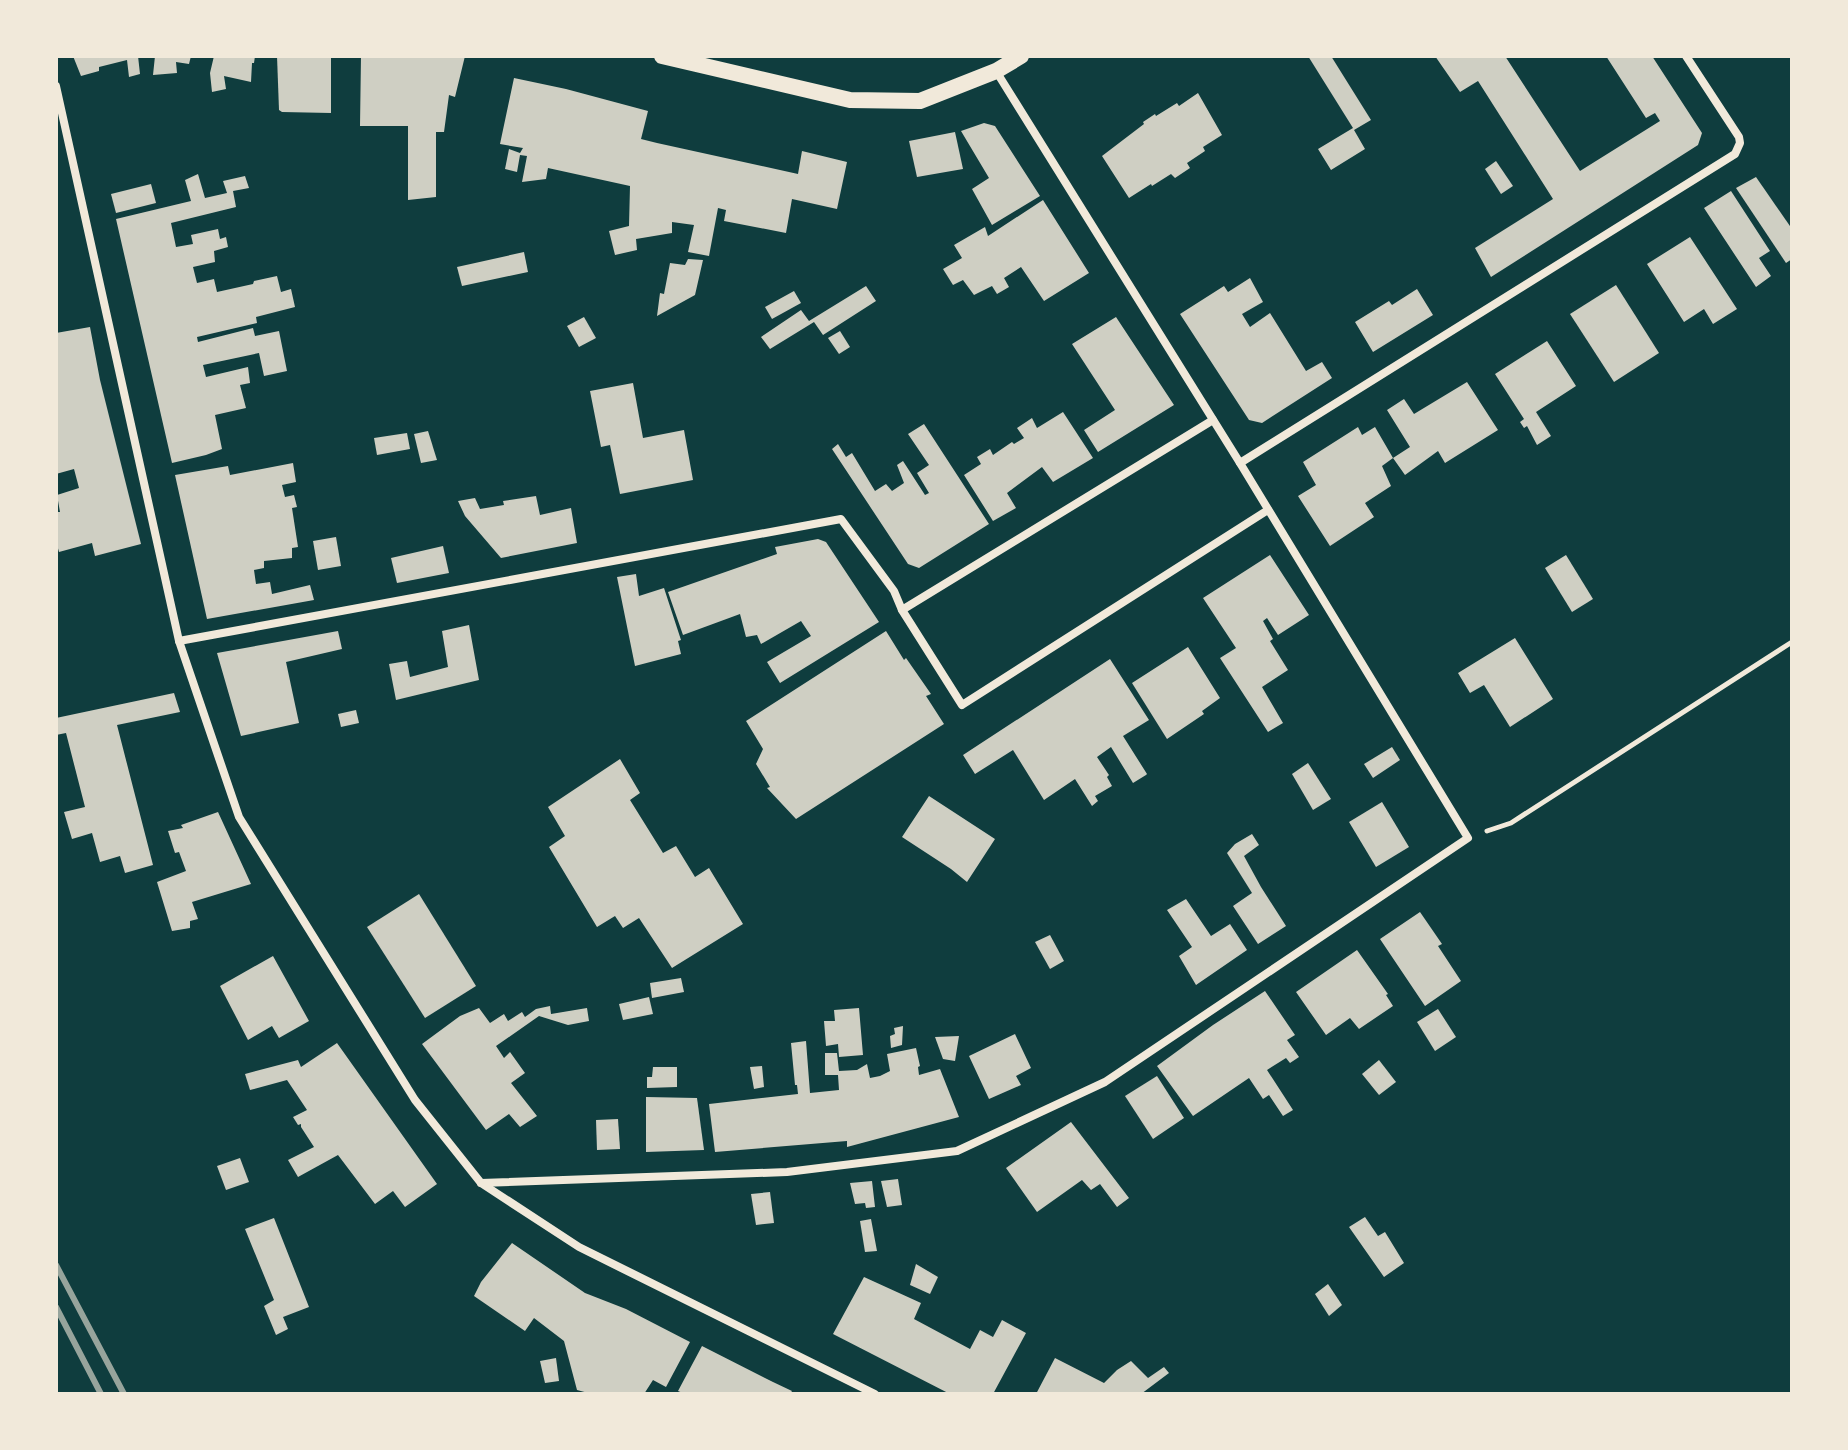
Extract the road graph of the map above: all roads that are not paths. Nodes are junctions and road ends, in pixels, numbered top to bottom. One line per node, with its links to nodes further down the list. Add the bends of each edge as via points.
1 (662, 56): 4 (main road, via 850,100 920,101)
2 (1021, 56): 4 (main road)
3 (1686, 56): 7 (street, via 1739,137 1735,154)
4 (996, 71): 6 (street)
5 (56, 86): 10 (street)
6 (1213, 420): 7 (street); 9 (street)
7 (1240, 463): 8 (street)
8 (1268, 510): 9 (street, via 962,705); 11 (street, via 1468,838 1105,1082 957,1151 787,1172)
9 (902, 610): 10 (street, via 841,519)
10 (179, 641): 11 (street, via 239,817 415,1100)
11 (481, 1183): 12 (street, via 579,1247)
12 (875, 1394)

